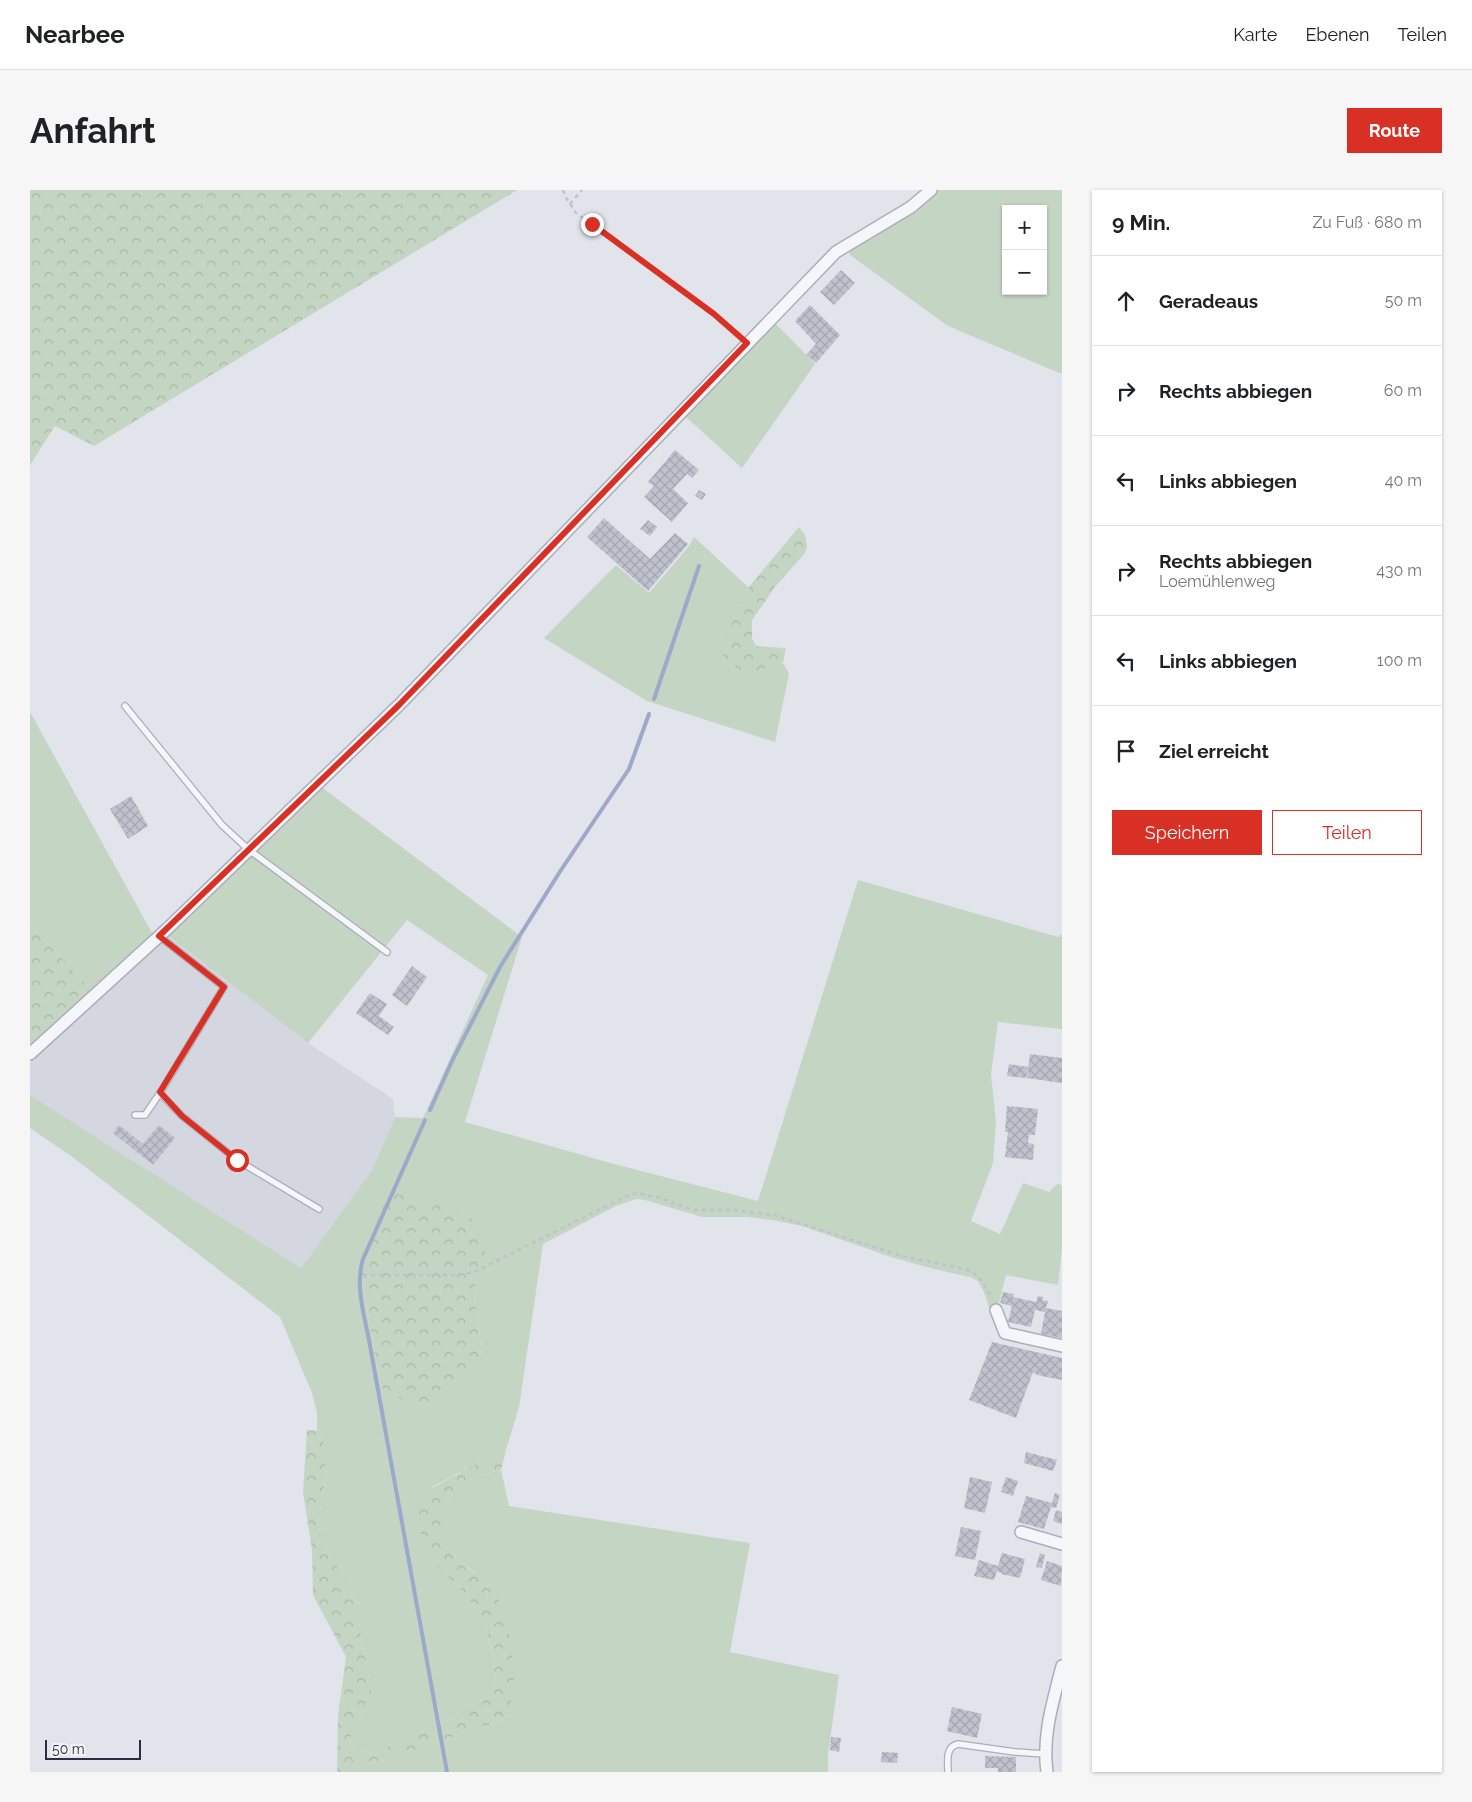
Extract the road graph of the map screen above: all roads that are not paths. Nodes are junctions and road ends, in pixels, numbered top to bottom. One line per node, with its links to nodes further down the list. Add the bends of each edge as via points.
1 (931, 190): 3 (street, via 836,252 399,705)
2 (125, 706): 3 (lane, via 222,825)
3 (248, 850): 4 (street); 5 (lane)
4 (159, 936): 6 (street); 7 (lane, via 224,987)
5 (387, 952)
6 (30, 1054)
7 (160, 1092): 8 (lane, via 145,1115); 9 (lane, via 182,1116 237,1160)
8 (134, 1115)
9 (319, 1209)
10 (996, 1310): 11 (street, via 1005,1334)
11 (1062, 1346)
12 (1021, 1532): 13 (street)
13 (1062, 1544)
14 (1062, 1666): 15 (street, via 1048,1718)
15 (1044, 1754): 16 (lane, via 958,1744 950,1749); 17 (street)
16 (948, 1772)
17 (1047, 1772)

